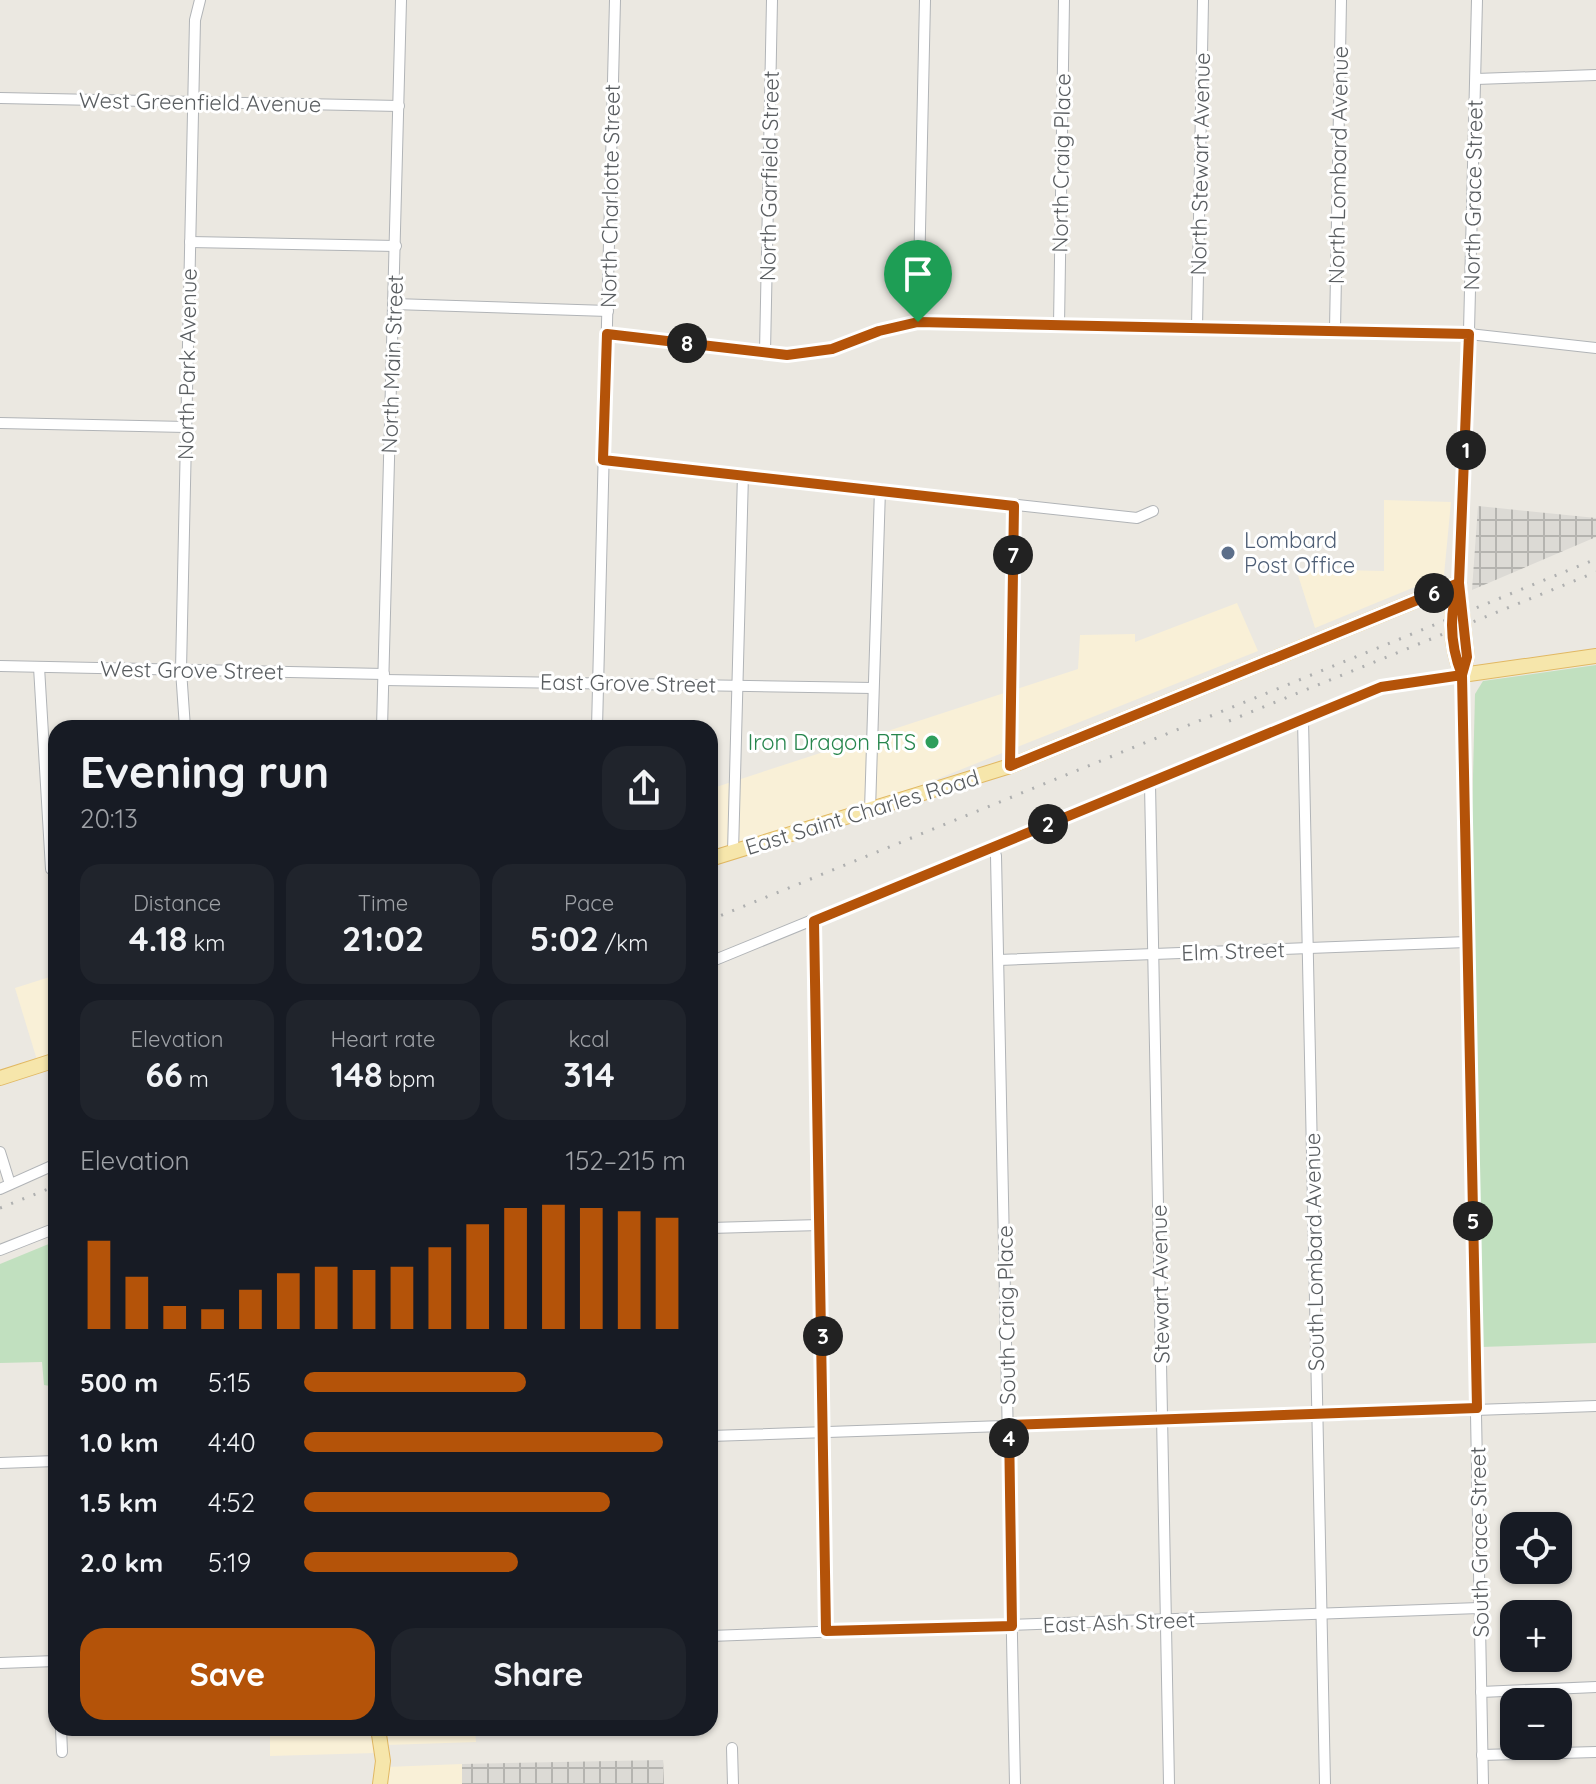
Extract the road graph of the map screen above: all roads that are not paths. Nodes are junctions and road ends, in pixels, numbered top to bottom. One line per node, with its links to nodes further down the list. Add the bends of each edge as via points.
1 (200, 0): 13 (street, North Park Avenue)
2 (401, 0): 14 (street, North Main Street)
3 (615, 0): 18 (street, North Charlotte Street)
4 (772, 0): 26 (street, North Garfield Street)
5 (925, 0): 19 (street)
6 (1064, 0): 20 (street, North Craig Place)
7 (1203, 0): 21 (street, North Stewart Avenue)
8 (1341, 0): 22 (street, North Lombard Avenue)
9 (1477, 0): 11 (street, North Grace Street)
10 (1596, 75): 11 (street)
11 (1476, 79): 24 (street, North Grace Street)
12 (0, 98): 13 (street, West Greenfield Avenue)
13 (193, 102): 14 (street, West Greenfield Avenue); 15 (street, North Park Avenue)
14 (399, 106): 16 (street, North Main Street)
15 (190, 242): 16 (street); 28 (street, North Park Avenue)
16 (396, 246): 17 (street, North Main Street)
17 (394, 304): 18 (street); 40 (street, North Main Street)
18 (608, 311): 23 (street, North Charlotte Street)
19 (918, 322): 20 (street); 26 (street, via 817,352)
20 (1059, 325): 21 (street)
21 (1197, 328): 22 (street)
22 (1335, 330): 24 (street)
23 (607, 334): 26 (street); 29 (street, North Charlotte Street)
24 (1469, 334): 25 (street); 34 (street, North Grace Street)
25 (1596, 348)
26 (765, 352)
27 (0, 423): 28 (street)
28 (186, 427): 38 (street, North Park Avenue)
29 (603, 460): 30 (street); 41 (street, North Charlotte Street)
30 (743, 474): 31 (street); 42 (street)
31 (880, 489): 32 (street); 43 (street)
32 (1014, 506): 33 (street, via 1137,518); 48 (street)
33 (1153, 511)
34 (1459, 583): 39 (main road, North Grace Street, via 1451,607); 48 (main road, East Saint Charles Road)
35 (1596, 656): 39 (main road)
36 (0, 666): 37 (street, West Grove Street)
37 (39, 667): 38 (street, West Grove Street); 51 (street)
38 (181, 670): 40 (street, West Grove Street); 45 (street, North Park Avenue)
39 (1462, 675): 44 (street, via 1391,684); 56 (street, South Grace Street)
40 (384, 677): 41 (street, East Grove Street); 46 (street, North Main Street)
41 (597, 683): 42 (street, East Grove Street); 47 (street, North Charlotte Street)
42 (737, 685): 43 (street, East Grove Street); 53 (street)
43 (873, 688): 50 (street)
44 (1303, 719): 49 (street); 57 (street, South Lombard Avenue)
45 (184, 720)
46 (382, 720)
47 (597, 720)
48 (1010, 766): 50 (main road, East Saint Charles Road)
49 (1150, 784): 52 (street); 58 (street, Stewart Avenue)
50 (870, 810): 53 (main road, East Saint Charles Road)
51 (48, 818)
52 (993, 846): 55 (street); 60 (street, South Craig Place)
53 (733, 852): 54 (main road, East Saint Charles Road)
54 (718, 857)
55 (814, 921): 59 (street); 66 (street)
56 (1467, 942): 57 (street, Elm Street); 71 (street, South Grace Street)
57 (1308, 948): 58 (street, Elm Street); 72 (street, South Lombard Avenue)
58 (1153, 954): 60 (street, Elm Street); 73 (street, Stewart Avenue)
59 (718, 959)
60 (999, 960): 74 (street, South Craig Place)
61 (48, 1063): 62 (main road)
62 (0, 1078)
63 (0, 1152): 65 (street)
64 (48, 1168): 65 (street)
65 (5, 1187)
66 (821, 1225): 67 (street); 75 (street)
67 (718, 1228)
68 (48, 1231): 69 (street)
69 (0, 1250)
70 (1596, 1406): 71 (street)
71 (1477, 1408): 72 (street); 79 (street, South Grace Street)
72 (1318, 1414): 73 (street); 80 (street, South Lombard Avenue)
73 (1163, 1420): 74 (street); 81 (street, Stewart Avenue)
74 (1009, 1425): 75 (street); 82 (street, South Craig Place)
75 (825, 1432): 76 (street); 83 (street)
76 (718, 1436)
77 (48, 1461): 78 (street)
78 (0, 1463)
79 (1479, 1608): 80 (street, East Ash Street); 88 (street, South Grace Street)
80 (1321, 1615): 81 (street, East Ash Street); 99 (street, South Lombard Avenue)
81 (1166, 1620): 82 (street, East Ash Street); 98 (street, Stewart Avenue)
82 (1012, 1626): 83 (street, East Ash Street); 97 (street, South Craig Place)
83 (826, 1631): 84 (street, East Ash Street)
84 (718, 1636)
85 (48, 1661): 86 (street)
86 (0, 1663)
87 (1596, 1687): 88 (street)
88 (1481, 1692): 94 (street, South Grace Street)
89 (61, 1736): 92 (street)
90 (378, 1736): 95 (main road)
91 (732, 1748): 96 (street)
92 (62, 1752)
93 (1596, 1752): 94 (street)
94 (1482, 1755): 100 (street, South Grace Street)
95 (380, 1783)
96 (733, 1784)
97 (1015, 1784)
98 (1169, 1784)
99 (1325, 1784)
100 (1483, 1784)

